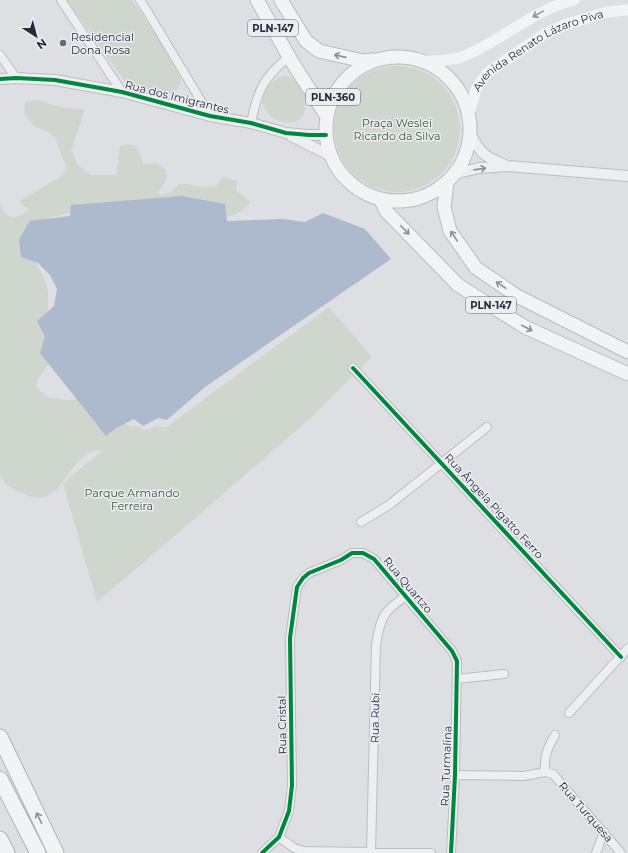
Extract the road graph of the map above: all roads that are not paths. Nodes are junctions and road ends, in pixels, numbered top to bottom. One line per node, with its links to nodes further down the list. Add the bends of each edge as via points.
1 (61, 0): 13 (street)
2 (141, 0): 16 (street)
3 (257, 0): 8 (main road, PLN-147)
4 (281, 0): 9 (main road, PLN-147, one-way to 4, via 363,61 318,51 306,41)
5 (574, 0): 10 (main road, PLN-360, one-way to 10, via 544,10 463,56)
6 (628, 10): 15 (main road, Avenida Renato Lázaro Piva / PLN-360, via 607,12 564,25 543,35 487,73 476,89)
7 (0, 55): 11 (street)
8 (289, 56): 14 (main road, PLN-147); 17 (street, via 271,72 262,85)
9 (377, 59): 10 (main road, PLN-360, via 401,56); 14 (main road, PLN-360, via 354,71 336,90)
10 (425, 61): 15 (main road, PLN-360, via 453,82 463,97)
11 (16, 78): 12 (street, Rua dos Imigrantes); 13 (street, Rua dos Imigrantes, via 55,80)
12 (0, 79)
13 (122, 92): 16 (street, Rua dos Imigrantes)
14 (326, 114): 20 (main road, PLN-360)
15 (469, 114): 19 (main road, PLN-360)
16 (210, 116): 17 (street, Rua dos Imigrantes)
17 (251, 123): 18 (street, Rua dos Imigrantes)
18 (286, 133): 20 (street, Rua dos Imigrantes); 21 (street, Rua dos Imigrantes)
19 (470, 134): 22 (street, via 487,158); 24 (main road, PLN-360, via 465,155)
20 (326, 135): 21 (main road, PLN-360)
21 (329, 154): 25 (main road, PLN-360, via 346,180 359,191)
22 (507, 166): 23 (street); 24 (street, one-way to 22, via 479,168)
23 (628, 176)
24 (451, 178): 25 (main road, PLN-360, via 434,192 419,198 406,201); 26 (main road, PLN-147, one-way to 24, via 517,296 476,268 450,231 444,207)
25 (382, 200): 28 (main road, PLN-147, one-way to 28, via 386,211 458,285 525,327)
26 (592, 334): 27 (main road, PLN-147); 28 (main road, via 588,345)
27 (604, 340): 29 (main road, PLN-147); 30 (main road, via 598,346)
28 (580, 352): 30 (main road, PLN-147)
29 (628, 352)
30 (594, 358): 32 (main road, PLN-147)
31 (353, 368): 34 (street, Rua Ângela Pigatto Ferro)
32 (628, 374)
33 (487, 427): 34 (street)
34 (441, 462): 35 (street, via 389,505); 39 (street, Rua Ângela Pigatto Ferro)
35 (361, 522)
36 (297, 587): 37 (street, Rua Quartzo, via 309,573 352,553 363,552 374,559); 49 (street, Rua Cristal, via 290,638 292,785 289,811)
37 (406, 596): 41 (street, Rua Quartzo, via 452,651 457,661); 51 (street, Rua Rubi, via 391,606 378,629)
38 (628, 648): 39 (street)
39 (620, 657): 42 (street)
40 (504, 674): 41 (street)
41 (457, 679): 46 (street, Rua Turmalina)
42 (569, 713)
43 (554, 735): 45 (street, via 544,759)
44 (0, 737): 54 (highway, one-way to 44)
45 (545, 772): 46 (street, via 524,776); 48 (street, Rua Turquesa, via 553,774)
46 (455, 775): 57 (street, Rua Turmalina)
47 (0, 779): 53 (highway)
48 (604, 832): 58 (street); 59 (street, Rua Turquesa)
49 (279, 836): 51 (street, via 294,848 304,851); 55 (street, Rua Cristal)
50 (0, 839): 52 (highway)
51 (371, 851): 56 (street)
52 (7, 853)
53 (38, 853)
54 (56, 853)
55 (262, 853)
56 (431, 853)
57 (451, 853)
58 (596, 853)
59 (621, 853)

